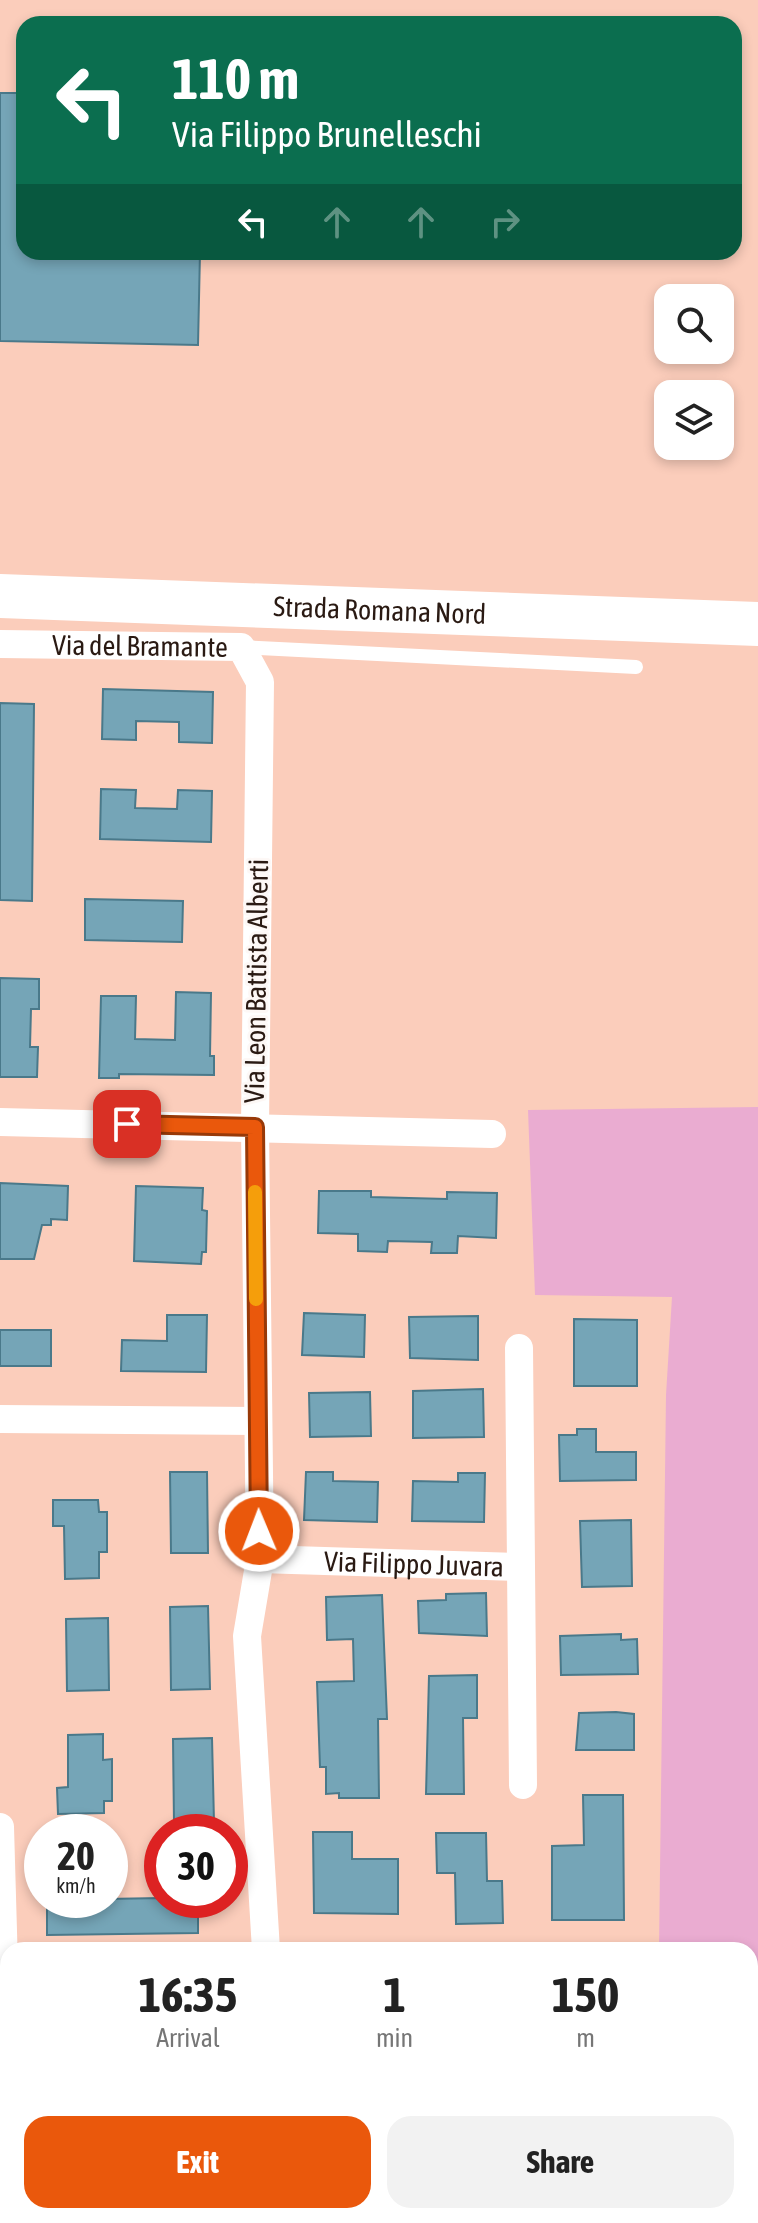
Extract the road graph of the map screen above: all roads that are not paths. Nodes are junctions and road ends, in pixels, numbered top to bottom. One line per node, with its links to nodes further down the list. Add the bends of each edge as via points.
1 (0, 596): 2 (main road, Strada Romana Nord)
2 (758, 624)
3 (0, 644): 4 (street, Via del Bramante)
4 (241, 647): 5 (lane); 6 (street, Via del Bramante)
5 (636, 667)
6 (260, 682): 8 (street, Via Leon Battista Alberti)
7 (0, 1122): 8 (street)
8 (255, 1127): 9 (street); 12 (street, Via Leon Battista Alberti)
9 (492, 1134)
10 (519, 1348): 14 (street, Via Filippo Juvara)
11 (0, 1419): 12 (street)
12 (257, 1421): 13 (street, Via Leon Battista Alberti)
13 (260, 1559): 14 (street, Via Filippo Juvara); 18 (street, Via Leon Battista Alberti, via 247,1636)
14 (518, 1567): 15 (street, Via Filippo Juvara)
15 (523, 1785)
16 (0, 1827): 17 (street)
17 (3, 1942)
18 (266, 1942)

